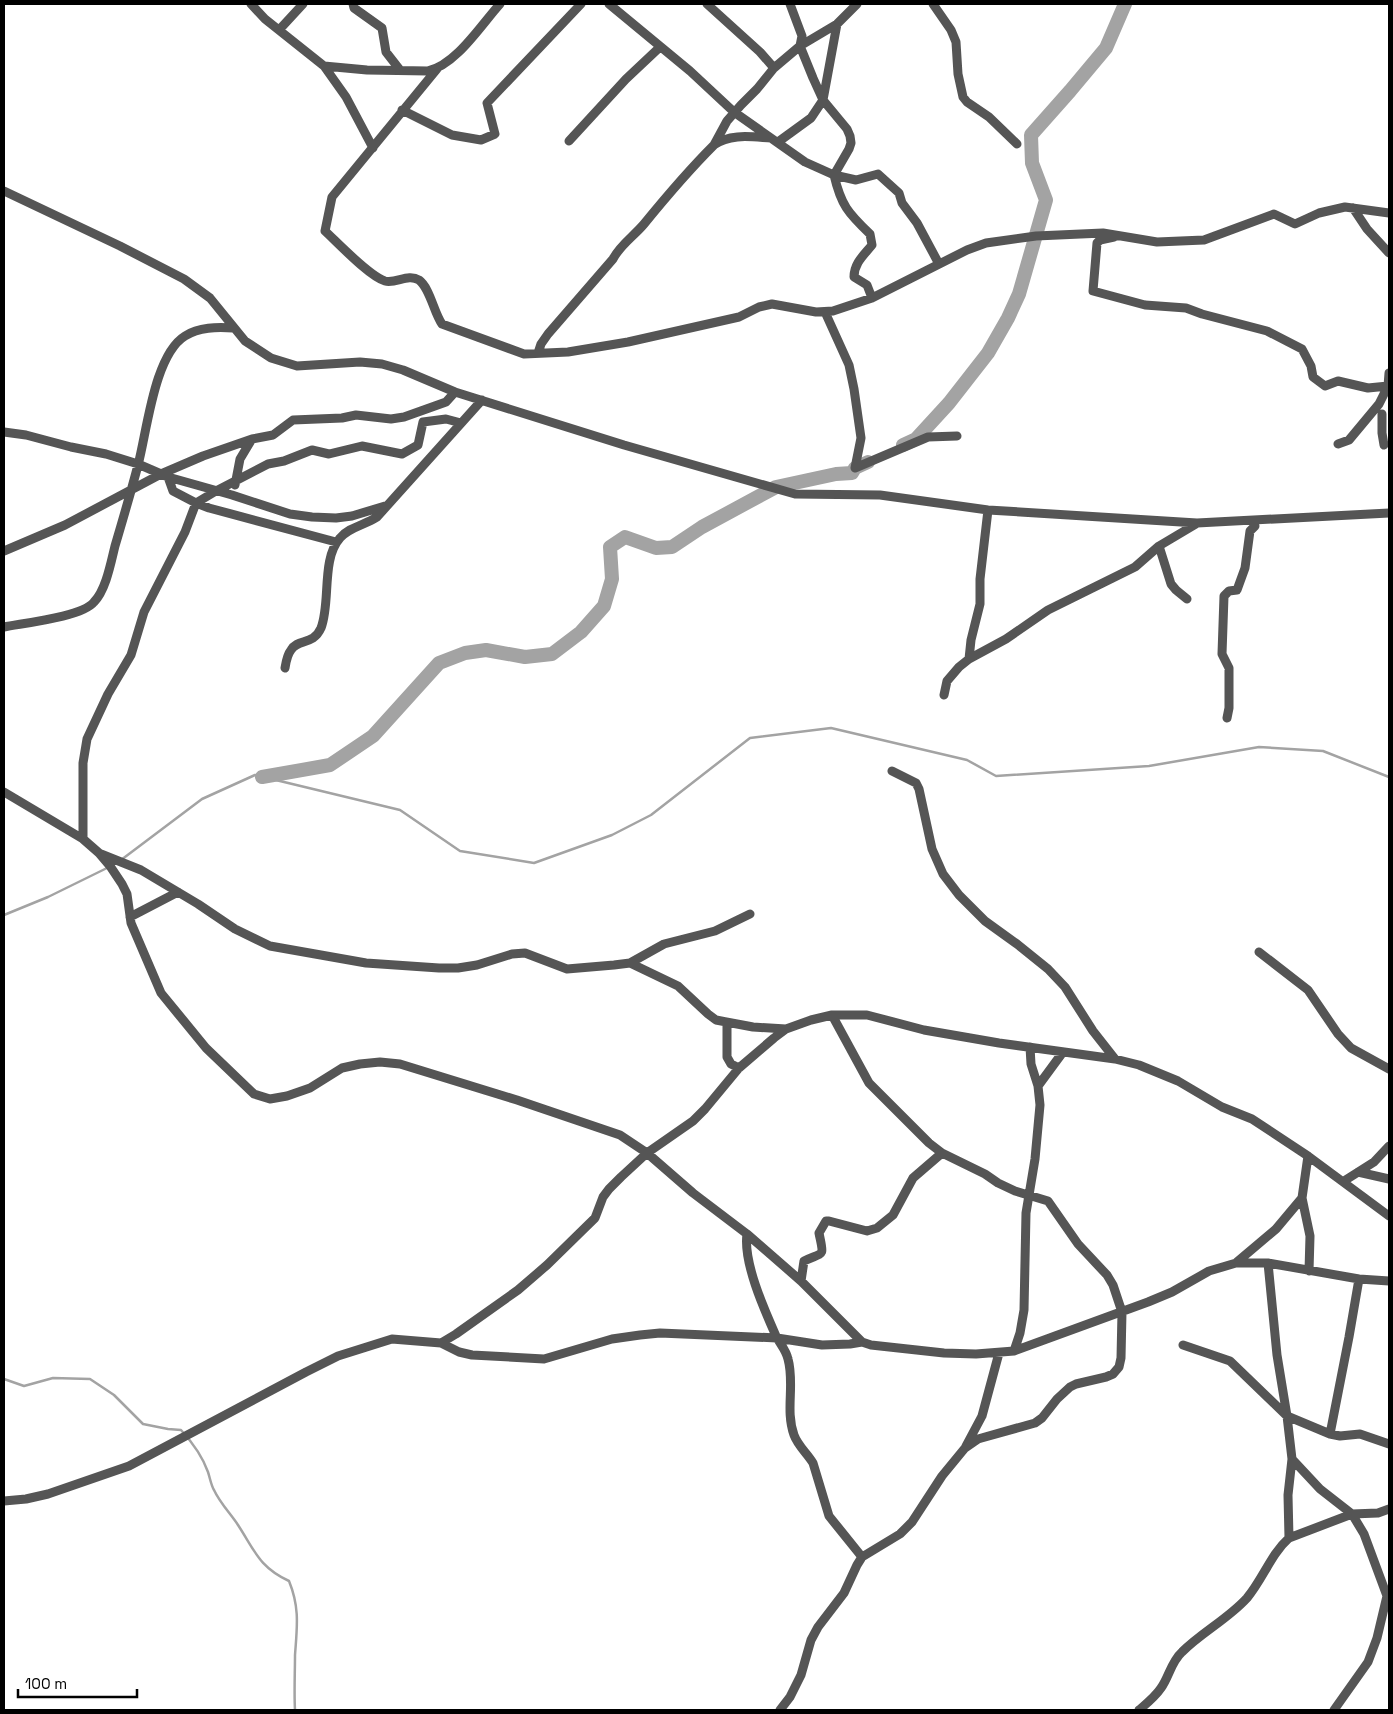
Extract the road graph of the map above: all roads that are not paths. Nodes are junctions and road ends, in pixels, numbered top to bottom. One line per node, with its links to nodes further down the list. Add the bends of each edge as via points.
1 (251, 4): 12 (street)
2 (303, 4): 12 (street)
3 (352, 4): 18 (street, via 382,28 386,52)
4 (500, 4): 17 (street, via 458,52)
5 (581, 4): 20 (street, via 487,102 495,134 481,140 452,135)
6 (609, 4): 14 (street)
7 (707, 4): 16 (street)
8 (790, 4): 13 (street, via 802,36)
9 (857, 4): 11 (street)
10 (933, 4): 24 (street, via 956,42 963,97)
11 (837, 24): 13 (street); 19 (street)
12 (279, 30): 15 (street)
13 (800, 46): 16 (street); 19 (street)
14 (660, 47): 21 (street, via 690,70); 23 (street)
15 (324, 66): 18 (street); 26 (street, via 346,97)
16 (774, 68): 21 (street)
17 (437, 69): 18 (street); 20 (street)
18 (400, 70)
19 (823, 100): 22 (street, via 811,118); 27 (street, via 846,129 851,142)
20 (402, 110): 26 (street)
21 (734, 112): 22 (street); 25 (street)
22 (775, 140): 25 (street, via 735,137); 27 (street, via 805,162)
23 (569, 141)
24 (1017, 144)
25 (714, 145): 37 (street, via 618,250 548,334)
26 (373, 148): 37 (street, via 332,197 325,231 378,278 387,282 409,277 418,280 442,324 524,354)
27 (834, 175): 33 (street, via 856,180 878,174 899,193); 34 (street, via 840,199 870,234 872,246 859,260 854,277 867,285)
28 (4, 191): 36 (street, via 184,279 210,298)
29 (1353, 208): 30 (street); 31 (street, via 1319,212 1295,224 1274,214 1204,240 1157,242); 32 (street)
30 (1389, 213)
31 (1119, 235): 33 (street, via 1006,239 986,243); 39 (street, via 1098,242 1093,291 1145,305 1186,308 1267,331 1302,349 1313,377 1325,386 1338,381 1368,388)
32 (1389, 253)
33 (939, 264): 34 (street)
34 (872, 298): 35 (street)
35 (825, 312): 37 (street, via 772,304 740,317 628,342 568,352); 45 (street, via 849,365 854,389 861,438 855,468 928,437)
36 (233, 328): 40 (street, via 257,350 284,363 297,366 360,362 382,364); 49 (street, via 208,327 184,336 170,352 159,376)
37 (538, 353)
38 (1389, 373): 39 (street)
39 (1389, 387): 47 (street, via 1349,440)
40 (456, 392): 41 (street); 46 (street, via 446,402 404,417 391,419 356,415 293,420 273,435)
41 (482, 400): 43 (street); 57 (street, via 795,494 880,495)
42 (1382, 414): 48 (street)
43 (461, 423): 51 (street, via 446,419 423,422 418,446 402,454 362,446 329,454 312,450 268,464); 56 (street)
44 (4, 432): 49 (street)
45 (957, 436)
46 (252, 439): 50 (street, via 203,456); 51 (street, via 240,459)
47 (1338, 444)
48 (1384, 445)
49 (138, 464): 50 (street); 52 (street)
50 (164, 476): 52 (street); 53 (street); 55 (street, via 173,491)
51 (236, 482): 53 (street); 54 (street)
52 (130, 490): 63 (street, via 65,526); 65 (street, via 101,593 94,604 63,616)
53 (216, 491): 54 (street); 55 (street)
54 (232, 495): 56 (street, via 290,514 312,517 352,516)
55 (196, 503): 61 (street); 72 (street, via 144,612 131,655 87,739 83,763)
56 (385, 506): 61 (street, via 368,523 347,532)
57 (988, 510): 59 (street); 66 (street, via 980,604)
58 (1389, 513): 59 (street)
59 (1197, 524): 62 (street)
60 (1255, 526): 69 (street, via 1250,531 1245,568 1237,590 1228,591 1224,596 1222,654 1229,668)
61 (336, 542): 67 (street, via 330,560 321,627 311,640 292,648)
62 (1159, 546): 64 (street, via 1172,584); 66 (street, via 1135,567 1054,606 1006,639)
63 (4, 551)
64 (1188, 600)
65 (4, 627)
66 (969, 659): 68 (street, via 947,681)
67 (285, 668)
68 (944, 695)
69 (1227, 718)
70 (892, 771): 84 (street, via 916,783 932,849 943,874 959,895 985,921 1065,986)
71 (4, 792): 72 (street)
72 (82, 840): 73 (street)
73 (100, 853): 74 (street, via 141,870); 76 (street, via 127,894)
74 (178, 892): 76 (street); 78 (street, via 235,929 270,946 366,963 458,968 512,954 525,954 567,969)
75 (750, 914): 78 (street, via 715,931 664,944)
76 (130, 917): 89 (street, via 157,986 166,1000 210,1053 254,1094 279,1098 310,1088 342,1068 380,1062 400,1064 620,1135)
77 (1259, 952): 86 (street, via 1308,990 1351,1048)
78 (630, 963): 80 (street, via 678,986 708,1014)
79 (832, 1015): 81 (street); 82 (street, via 867,1015 924,1030); 90 (street, via 869,1083)
80 (727, 1023): 81 (street); 85 (street, via 726,1057)
81 (786, 1030): 85 (street)
82 (1030, 1047): 83 (street); 87 (street)
83 (1063, 1052): 84 (street); 87 (street)
84 (1115, 1059): 91 (street, via 1178,1081 1222,1107 1252,1119)
85 (739, 1068): 89 (street, via 693,1121)
86 (1389, 1069)
87 (1038, 1086): 95 (street, via 1040,1105)
88 (1389, 1146): 92 (street, via 1374,1162)
89 (647, 1152): 98 (street, via 692,1193); 108 (street, via 609,1189 595,1218 547,1265 490,1311)
90 (942, 1153): 95 (street, via 1006,1187); 103 (street, via 914,1178 893,1215 877,1228 867,1232 829,1221 823,1224 819,1233 820,1254 804,1262)
91 (1308, 1156): 94 (street); 96 (street)
92 (1358, 1172): 93 (street); 94 (street)
93 (1389, 1179)
94 (1344, 1181): 97 (street)
95 (1030, 1195): 105 (street, via 1044,1198 1053,1206 1078,1244 1107,1276 1116,1291); 110 (street, via 1025,1222 1024,1310)
96 (1302, 1198): 99 (street, via 1276,1230); 101 (street, via 1310,1236)
97 (1389, 1216)
98 (747, 1234): 103 (street); 106 (street, via 747,1254)
99 (1236, 1263): 100 (street); 105 (street, via 1209,1271 1172,1292)
100 (1268, 1263): 101 (street); 112 (street)
101 (1308, 1271): 102 (street)
102 (1359, 1279): 104 (street); 113 (street)
103 (801, 1280): 107 (street)
104 (1389, 1281)
105 (1122, 1312): 110 (street); 115 (street, via 1120,1367 1113,1374 1070,1387 1035,1423 978,1439)
106 (777, 1338): 107 (street, via 822,1345); 108 (street, via 640,1334 544,1359 472,1355); 121 (street, via 787,1354 791,1371 789,1404 794,1435 816,1470 829,1516)
107 (862, 1342): 111 (street, via 892,1349)
108 (441, 1343): 117 (street, via 392,1339 338,1356 129,1466 48,1494)
109 (1183, 1345): 112 (street, via 1230,1362)
110 (1014, 1350): 111 (street)
111 (999, 1353): 115 (street, via 982,1416)
112 (1287, 1416): 113 (street); 116 (street)
113 (1330, 1434): 114 (street, via 1360,1434)
114 (1389, 1444)
115 (966, 1448): 121 (street, via 912,1522 887,1544)
116 (1292, 1459): 119 (street, via 1320,1489); 120 (street, via 1288,1495)
117 (4, 1501)
118 (1389, 1509): 119 (street)
119 (1352, 1514): 120 (street); 122 (street, via 1364,1534)
120 (1289, 1538): 124 (street, via 1281,1545 1247,1598 1181,1653 1160,1689)
121 (862, 1557): 123 (street, via 844,1593 811,1640 801,1675)
122 (1388, 1596): 125 (street, via 1368,1662)
123 (780, 1710)
124 (1139, 1710)
125 (1334, 1710)

